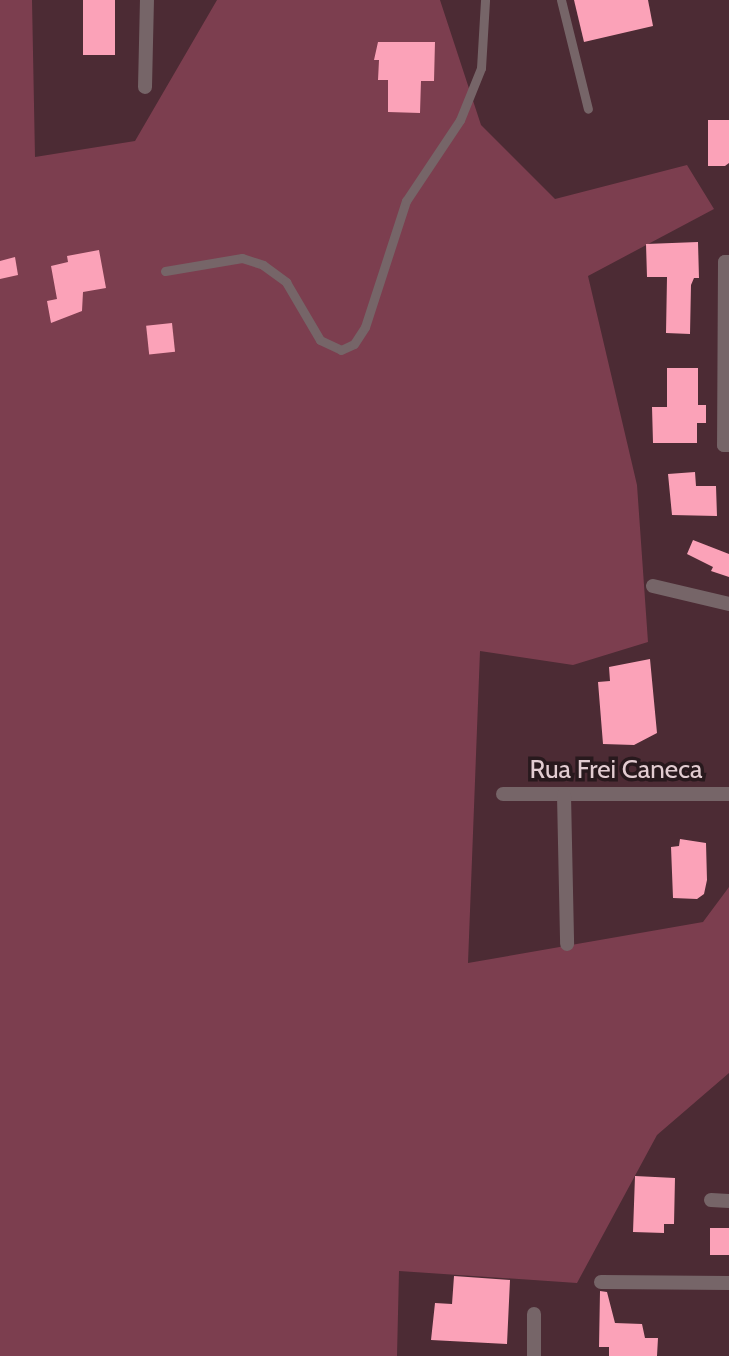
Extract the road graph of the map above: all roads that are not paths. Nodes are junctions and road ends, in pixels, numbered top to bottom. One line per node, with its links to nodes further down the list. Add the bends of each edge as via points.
1 (147, 0): 4 (street)
2 (485, 0): 7 (lane, via 481,68 460,120 406,201 365,327 354,344 341,350 320,340 286,282 263,265 242,258)
3 (561, 0): 5 (lane)
4 (145, 87)
5 (588, 109)
6 (727, 262): 8 (street)
7 (165, 271)
8 (726, 445)
9 (653, 586): 10 (street)
10 (729, 604)
11 (503, 794): 13 (street, Rua Frei Caneca)
12 (729, 794): 13 (street, Rua Frei Caneca)
13 (564, 795): 14 (street)
14 (567, 944)
15 (711, 1200): 16 (street)
16 (729, 1201)
17 (601, 1282): 18 (street)
18 (729, 1283)
19 (534, 1314): 20 (street)
20 (534, 1356)

